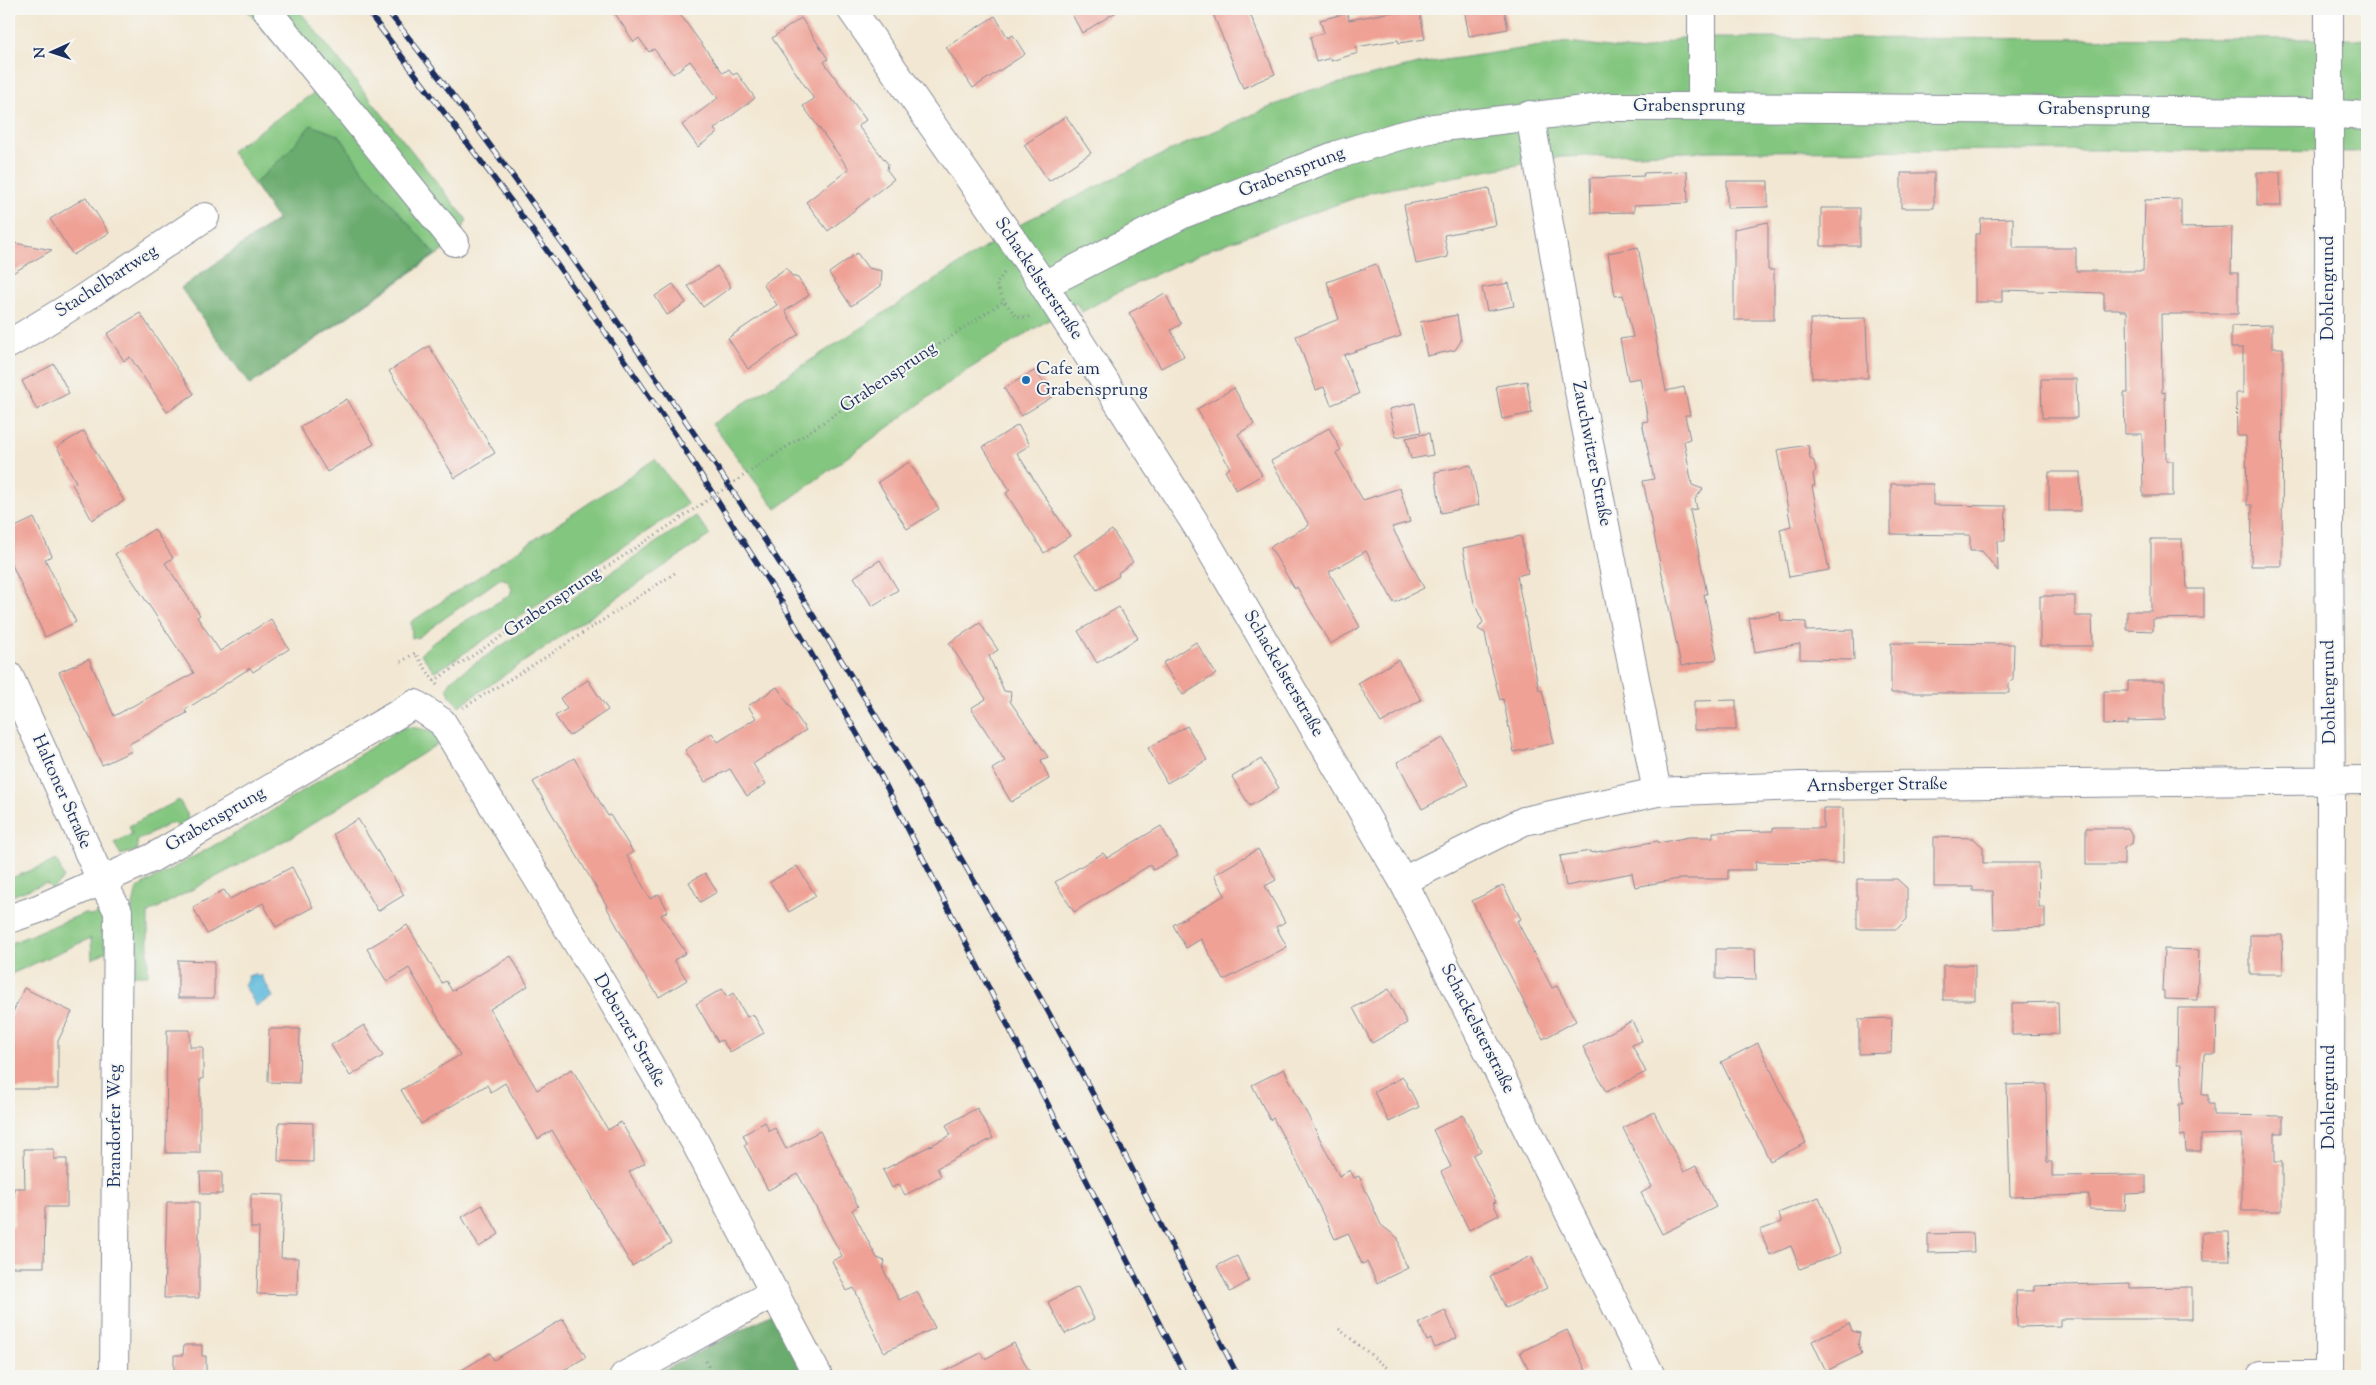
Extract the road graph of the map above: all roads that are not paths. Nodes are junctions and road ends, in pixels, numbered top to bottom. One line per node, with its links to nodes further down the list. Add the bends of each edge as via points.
1 (266, 9): 10 (street)
2 (851, 9): 11 (street, Schackelsterstraße)
3 (1702, 9): 5 (street)
4 (2329, 9): 6 (street, Dohlengrund)
5 (1702, 107): 6 (street, Grabensprung); 7 (street, Grabensprung, via 1608,108)
6 (2328, 114): 8 (street, Grabensprung); 15 (street, Dohlengrund)
7 (1530, 115): 11 (street, Grabensprung, via 1434,128 1337,155 1183,214); 17 (street, Zauchwitzer Straße, via 1570,345)
8 (2367, 116)
9 (205, 217): 12 (street, Stachelbartweg)
10 (455, 242)
11 (1041, 298): 19 (street, Schackelsterstraße, via 1197,526)
12 (9, 344)
13 (9, 676): 18 (street, Haltoner Straße)
14 (415, 704): 18 (street, Grabensprung, via 152,858); 21 (street, Debenzer Straße, via 442,722 594,970 695,1142)
15 (2331, 780): 16 (street, Arnsberger Straße); 17 (street, Arnsberger Straße, via 1800,786); 28 (street, Dohlengrund)
16 (2367, 780)
17 (1657, 792): 19 (street, Arnsberger Straße, via 1524,821)
18 (102, 880): 20 (street, Grabensprung); 22 (street, Brandorfer Weg, via 118,911)
19 (1403, 881): 25 (street, Schackelsterstraße)
20 (9, 919)
21 (775, 1292): 23 (street); 24 (street, Debenzer Straße)
22 (114, 1376)
23 (624, 1376)
24 (818, 1376)
25 (1651, 1376)
26 (2260, 1376): 27 (street)
27 (2325, 1376)
28 (2329, 1376)

